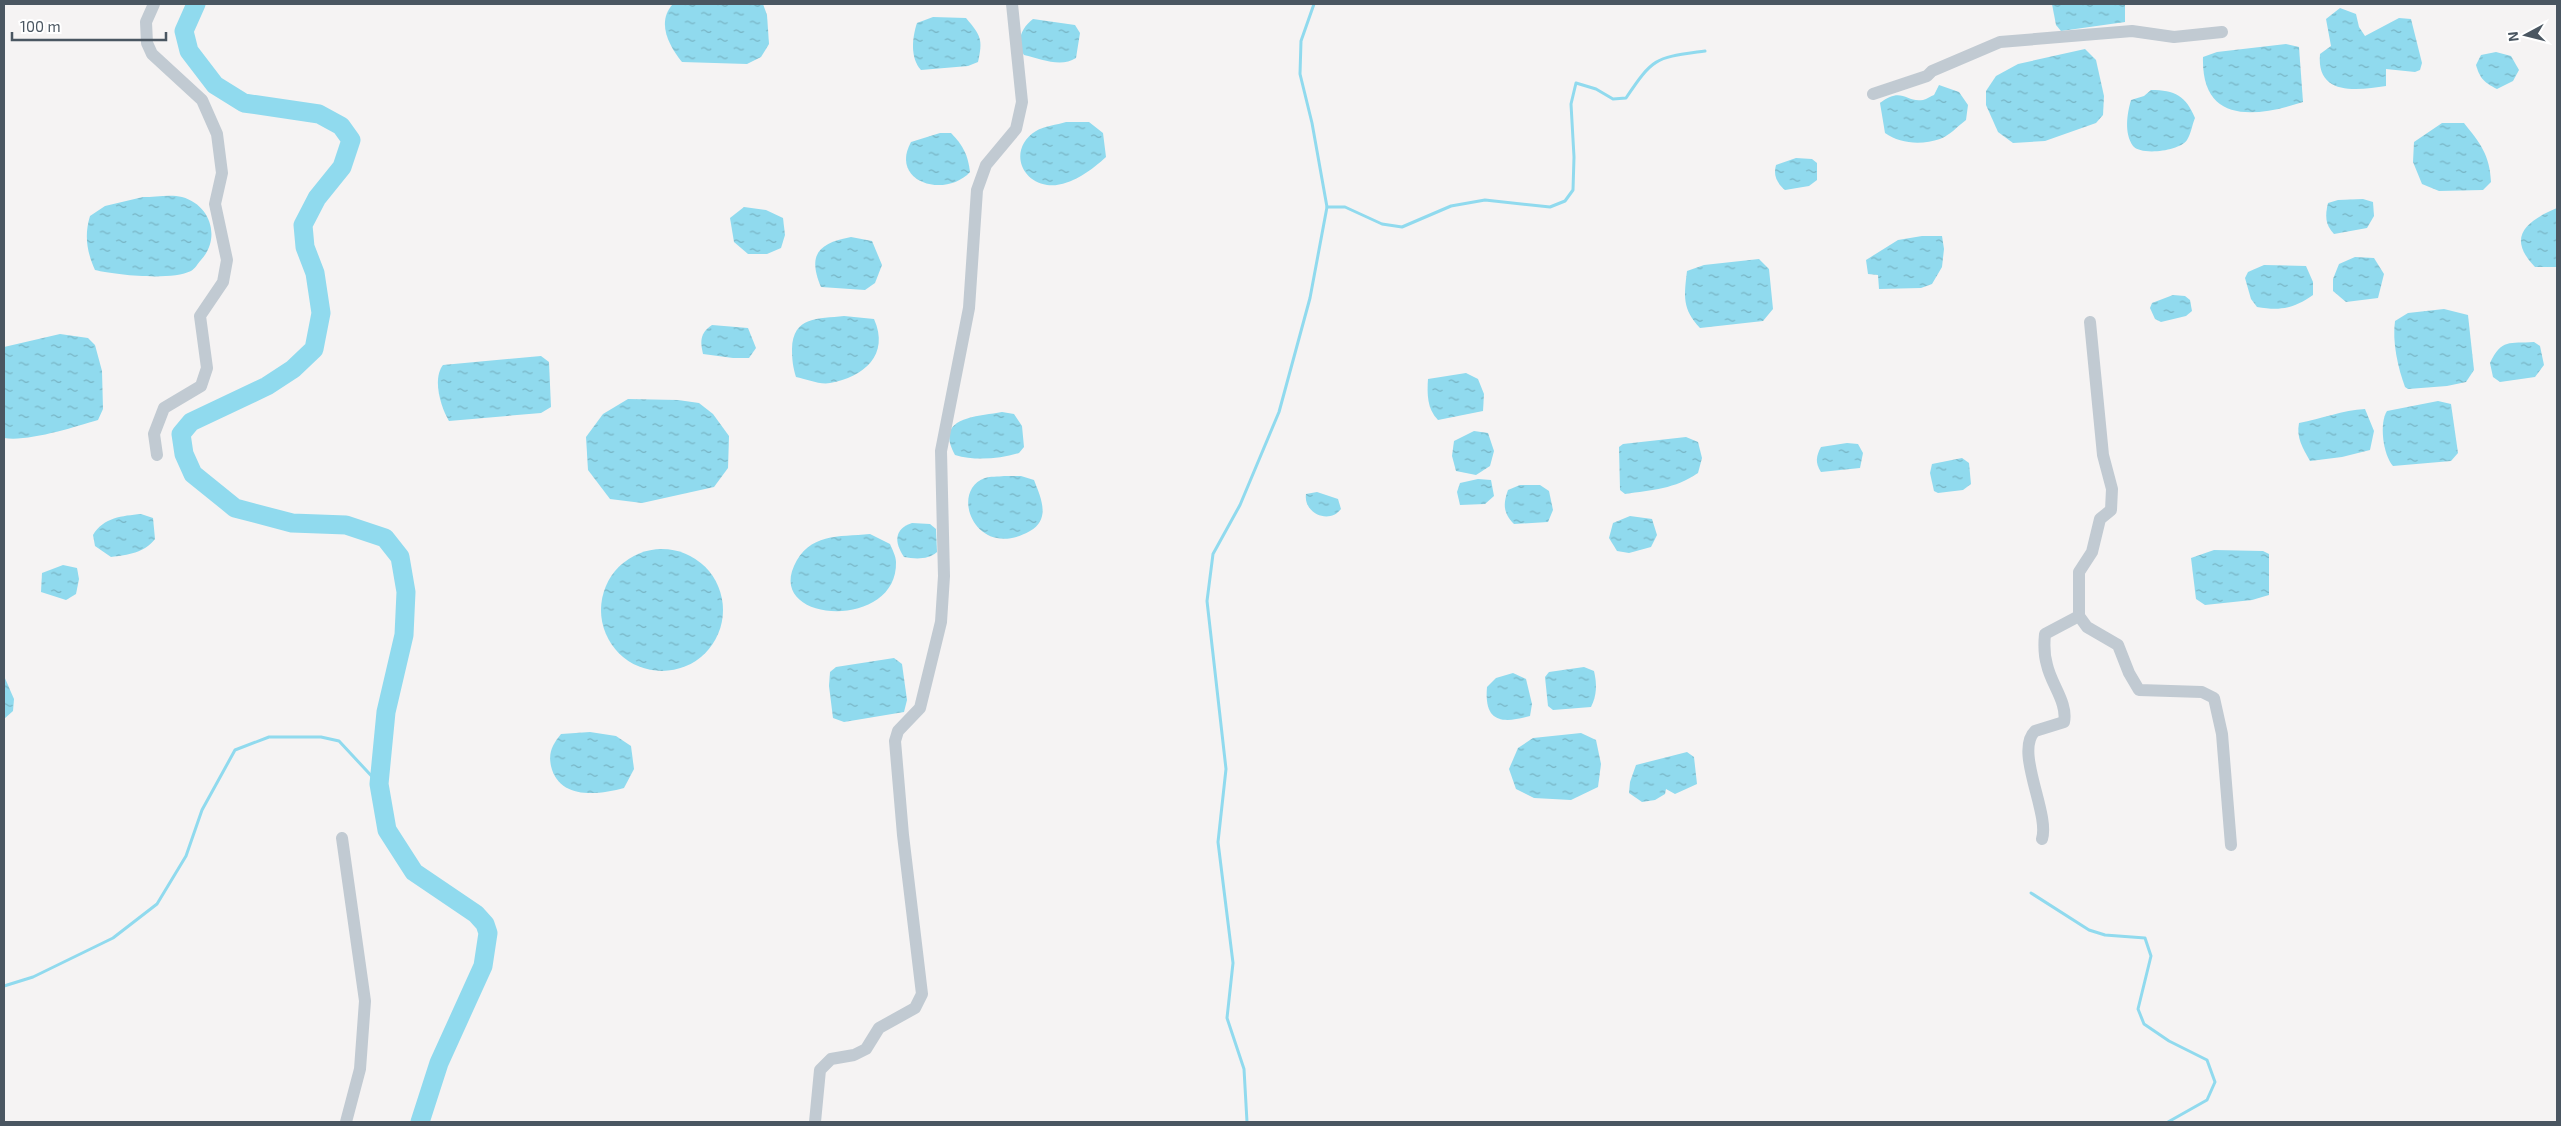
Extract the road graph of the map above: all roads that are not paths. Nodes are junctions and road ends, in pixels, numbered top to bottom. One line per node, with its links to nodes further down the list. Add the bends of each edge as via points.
1 (154, 4): 6 (street, via 146,22 147,43 152,54 202,100 218,134 222,173 215,204 227,260 223,282 200,316 207,368 200,386 164,408 154,434)
2 (1012, 4): 12 (street, via 1022,102 1016,129 986,165 977,190 969,308 941,451 944,576 941,622 920,708 898,731 895,741 922,994 915,1008 879,1028 866,1049 831,1059 820,1070)
3 (2222, 32): 4 (street, via 2174,37 2132,31 2000,42 1927,76)
4 (1874, 94)
5 (2090, 322): 7 (street, via 2104,455 2112,496 2111,510 2100,519 2092,552 2079,572)
6 (158, 456)
7 (2079, 616): 9 (street, via 2045,634 2046,665 2064,706 2065,717 2064,722 2035,732 2029,744); 10 (street, via 2087,627 2118,645 2139,690 2202,692 2214,698 2222,734)
8 (342, 838): 11 (street, via 365,1001 360,1069)
9 (2042, 839)
10 (2231, 845)
11 (346, 1122)
12 (815, 1122)

